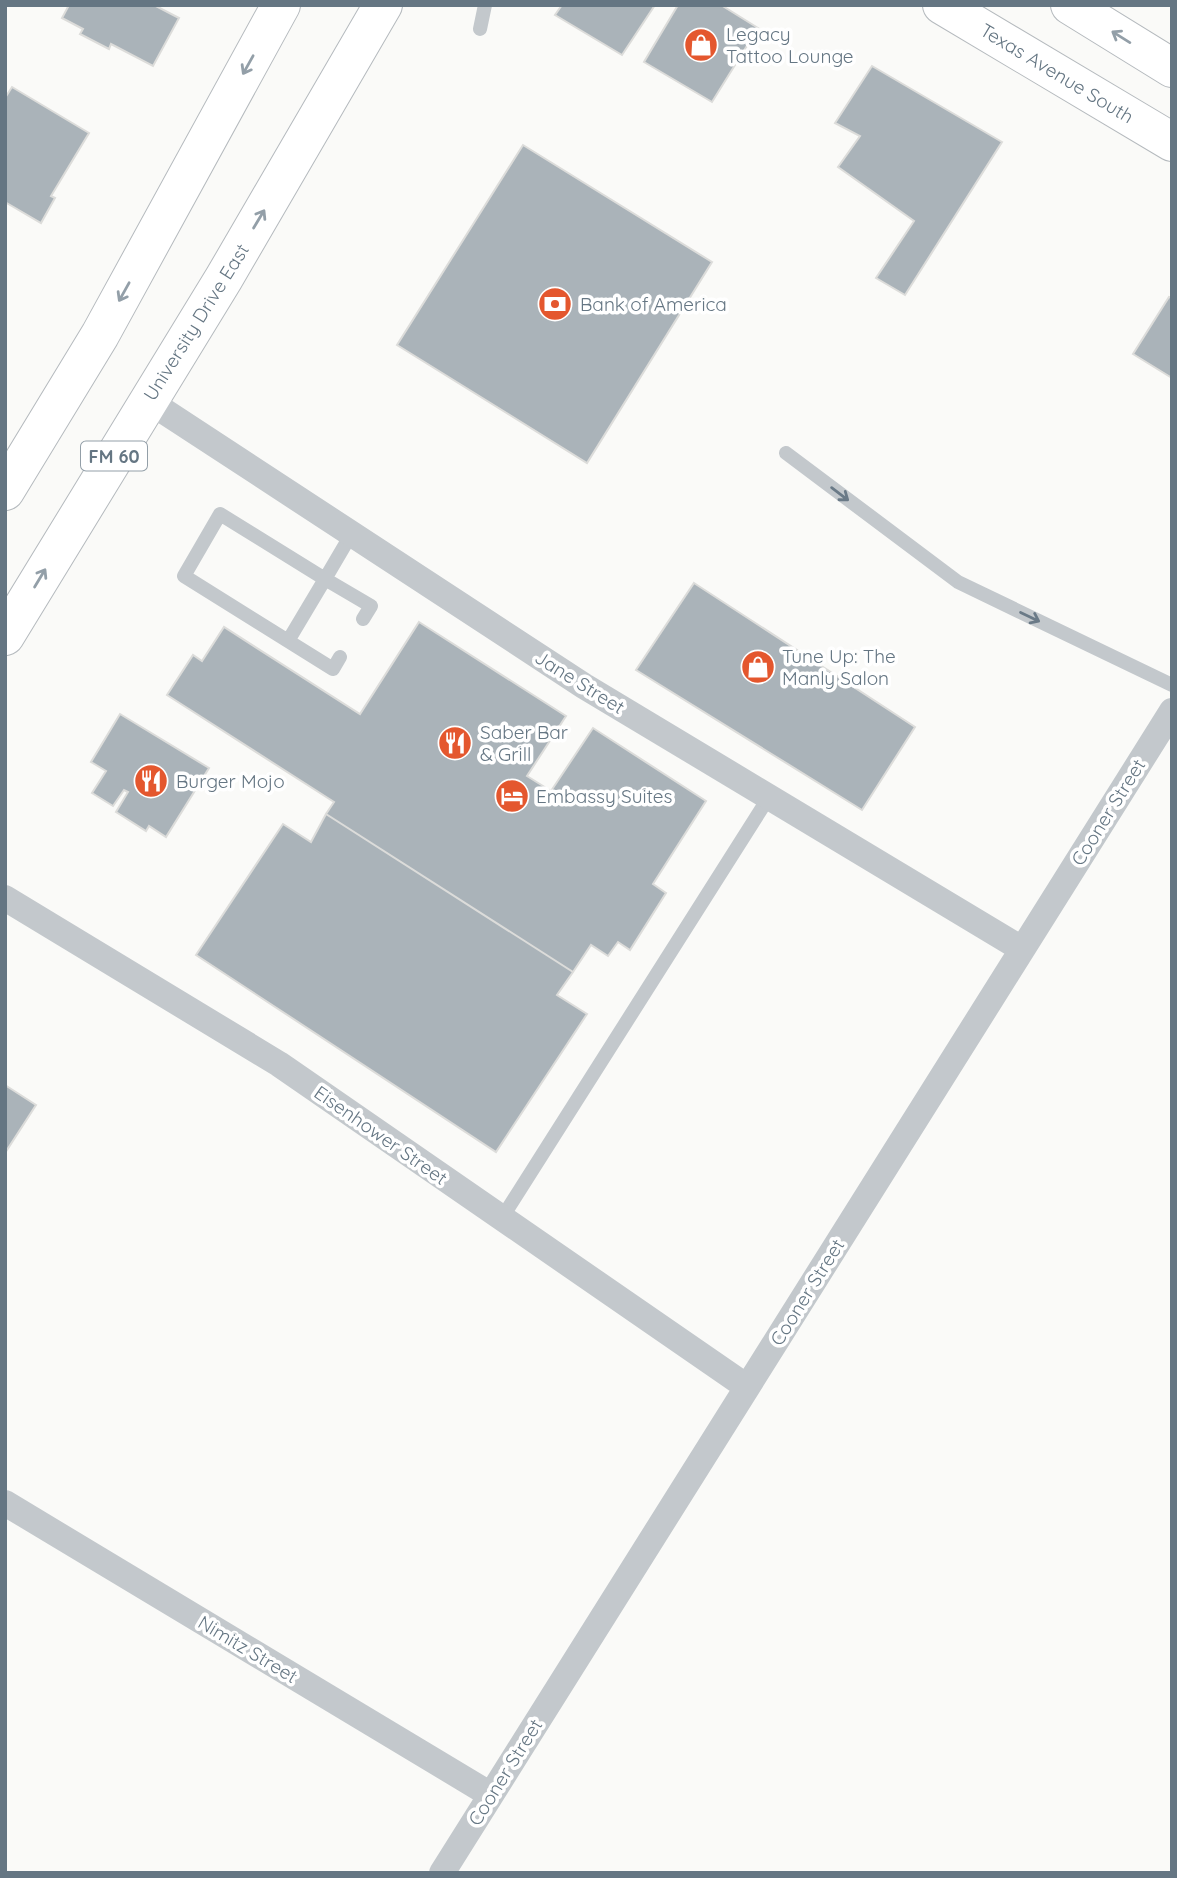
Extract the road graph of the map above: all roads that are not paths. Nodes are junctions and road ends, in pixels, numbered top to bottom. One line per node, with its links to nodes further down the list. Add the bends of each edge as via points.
1 (281, 5): 11 (main road, one-way to 11, via 106,323)
2 (383, 5): 9 (main road, University Drive East / FM 60, one-way to 2)
3 (485, 5): 6 (lane)
4 (942, 5): 8 (main road, Texas Avenue South)
5 (1070, 5): 7 (main road, one-way to 5)
6 (480, 29)
7 (1172, 68)
8 (1172, 142)
9 (147, 400): 12 (street, Jane Street); 15 (main road, University Drive East / FM 60, one-way to 9)
10 (786, 453): 18 (lane, one-way to 18, via 958,582)
11 (5, 491)
12 (352, 533): 13 (lane); 20 (street, Jane Street, via 584,686)
13 (326, 579): 14 (lane, via 371,606); 16 (lane); 16 (lane, via 220,514 184,576)
14 (363, 618)
15 (5, 636)
16 (288, 641): 17 (lane, via 333,669)
17 (340, 657)
18 (1172, 685)
19 (1172, 711): 22 (street, Cooner Street)
20 (769, 797): 22 (street, Jane Street); 23 (lane)
21 (5, 898): 23 (street, Eisenhower Street, via 279,1064)
22 (1021, 949): 24 (street, Cooner Street)
23 (502, 1218): 24 (street, Eisenhower Street)
24 (747, 1387): 26 (street, Cooner Street)
25 (5, 1503): 26 (street, Nimitz Street)
26 (491, 1795): 27 (street, Cooner Street)
27 (442, 1873)

